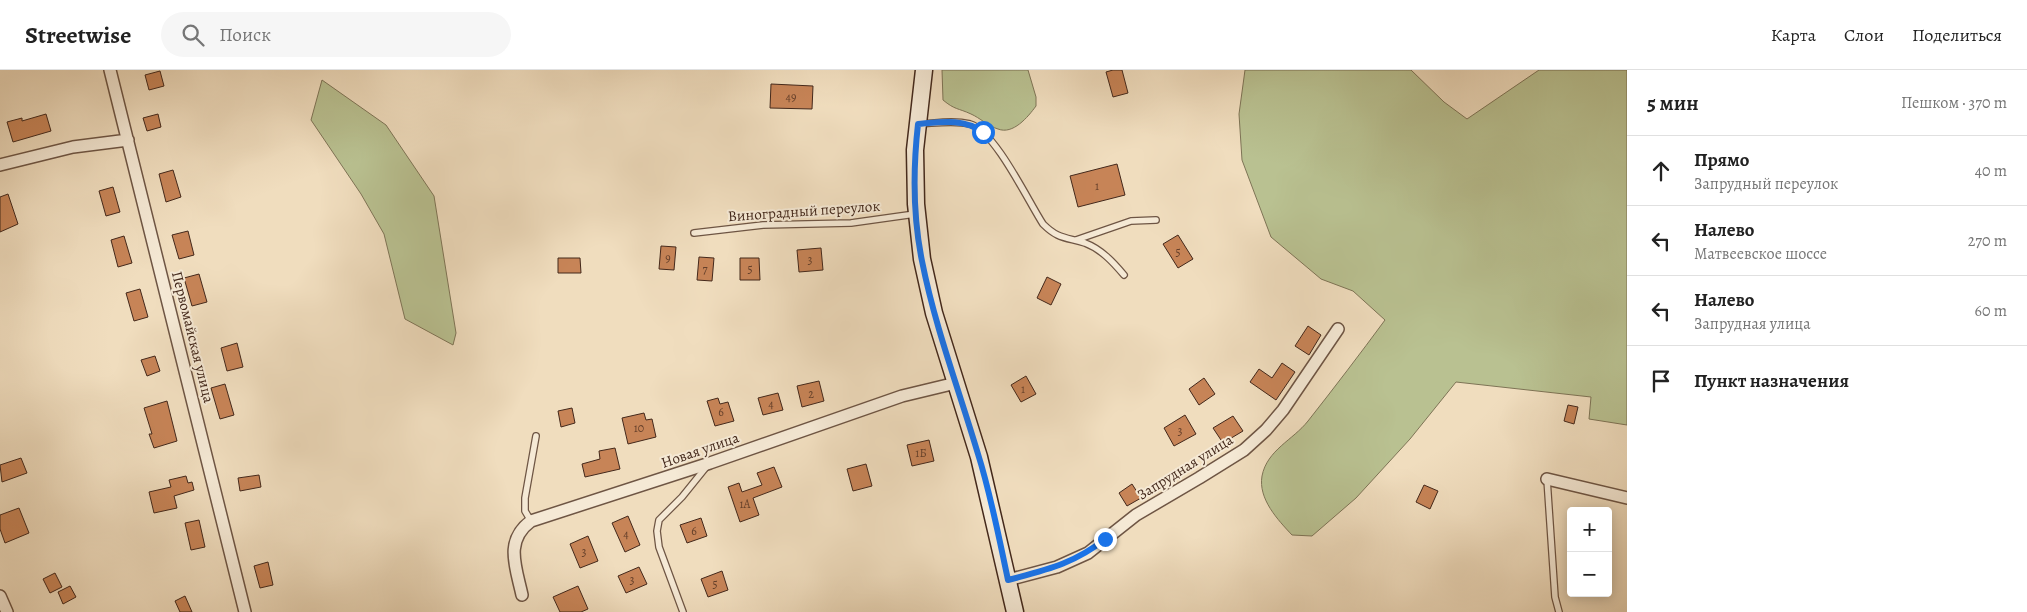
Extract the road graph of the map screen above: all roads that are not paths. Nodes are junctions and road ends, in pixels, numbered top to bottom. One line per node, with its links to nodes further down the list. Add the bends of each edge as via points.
1 (110, 70): 4 (street, Первомайская улица)
2 (924, 70): 3 (main road)
3 (918, 124): 6 (main road, via 915,150); 9 (lane, via 952,121 972,125 983,132 996,146 1043,224 1051,232)
4 (128, 140): 5 (street, via 74,147); 22 (street, Первомайская улица)
5 (0, 165)
6 (917, 214): 8 (lane, Виноградный переулок, via 851,223 763,225); 12 (main road, via 922,259 934,313)
7 (1156, 220): 9 (lane, via 1131,221)
8 (694, 233)
9 (1074, 241): 10 (lane, via 1104,254)
10 (1124, 275)
11 (1338, 329): 18 (street, Запрудная улица, via 1283,410 1244,450 1136,516 1088,553 1057,567)
12 (956, 384): 14 (street, Новая улица, via 902,396); 18 (main road, via 979,457)
13 (536, 436): 17 (lane, via 525,498 525,511)
14 (710, 463): 17 (street, Новая улица); 23 (lane, via 658,520 659,547)
15 (1547, 479): 16 (street); 25 (lane, via 1555,597)
16 (1627, 498)
17 (531, 521): 19 (street, via 515,538 513,552)
18 (1008, 580): 24 (main road)
19 (522, 595)
20 (0, 596): 21 (street)
21 (7, 612)
22 (245, 612)
23 (683, 612)
24 (1015, 612)
25 (1559, 612)

